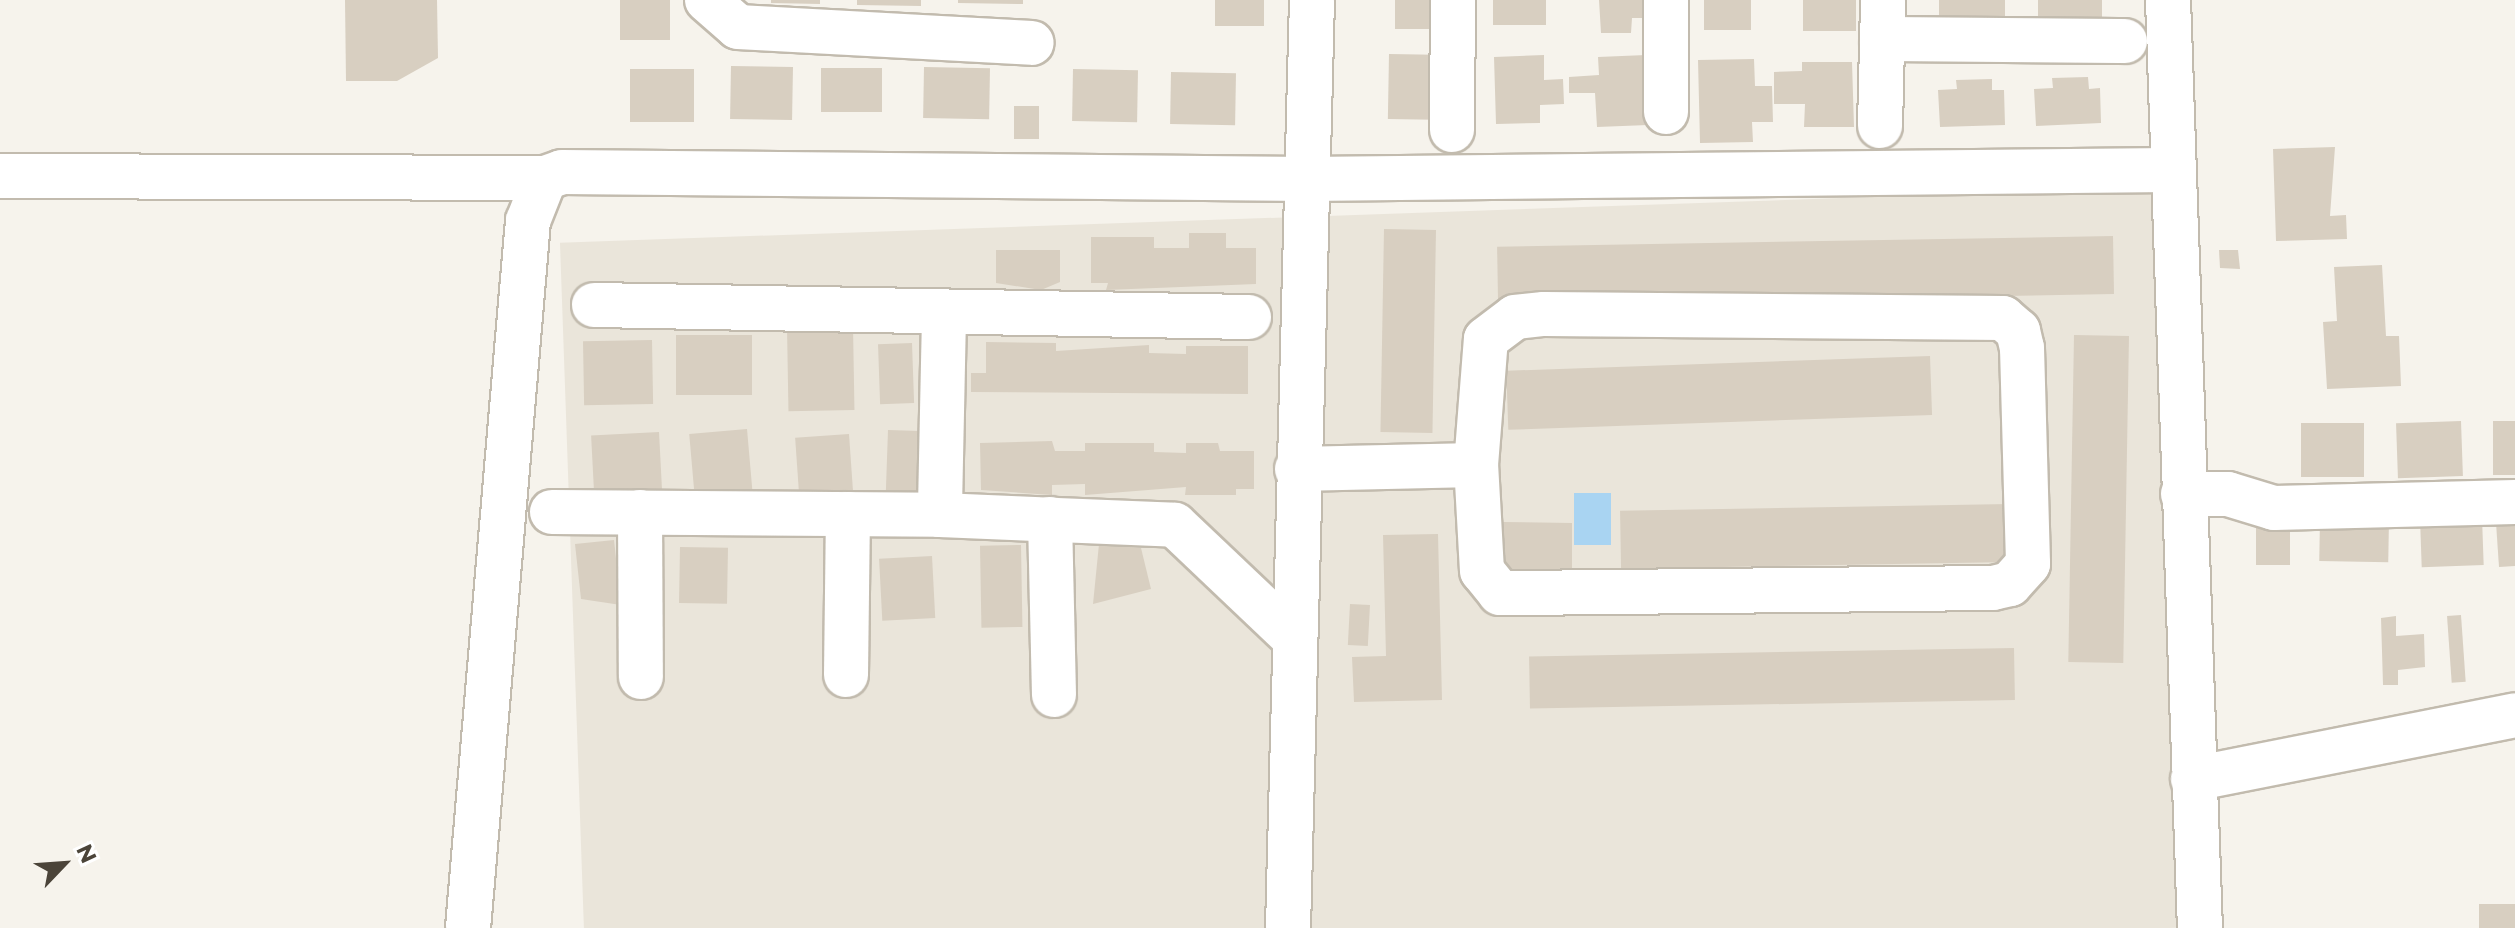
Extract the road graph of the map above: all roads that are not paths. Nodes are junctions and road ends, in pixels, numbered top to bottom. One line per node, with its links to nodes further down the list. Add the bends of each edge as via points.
1 (707, 0): 8 (street, via 738,27)
2 (1312, 0): 15 (street)
3 (1453, 0): 11 (street)
4 (1666, 0): 9 (street)
5 (2168, 0): 12 (street)
6 (1882, 19): 7 (street); 10 (street)
7 (2125, 41)
8 (1032, 43)
9 (1666, 112)
10 (1880, 126)
11 (1452, 130)
12 (2171, 170): 15 (street); 21 (street)
13 (0, 176): 14 (street)
14 (545, 178): 15 (street, via 562,172); 34 (street, via 528,221)
15 (1307, 179): 20 (street)
16 (594, 305): 17 (street)
17 (944, 316): 18 (street); 26 (street)
18 (1249, 317)
19 (1476, 465): 19 (street, via 1482,571 1489,588 1514,599 1993,588 2010,584 2028,564 2022,348 2018,331 2003,318 1515,317 1486,339); 20 (street)
20 (1297, 469): 28 (street)
21 (2183, 494): 22 (street, via 2228,494 2274,508); 33 (street)
22 (2515, 502)
23 (552, 512): 24 (street)
24 (640, 512): 25 (street); 30 (street)
25 (848, 514): 26 (street); 29 (street)
26 (940, 515): 27 (street)
27 (1050, 519): 28 (street, via 1175,525); 31 (street)
28 (1292, 636): 35 (street)
29 (846, 675)
30 (641, 677)
31 (1054, 695)
32 (2515, 715): 33 (street)
33 (2193, 779): 36 (street)
34 (468, 928)
35 (1288, 928)
36 (2200, 928)

